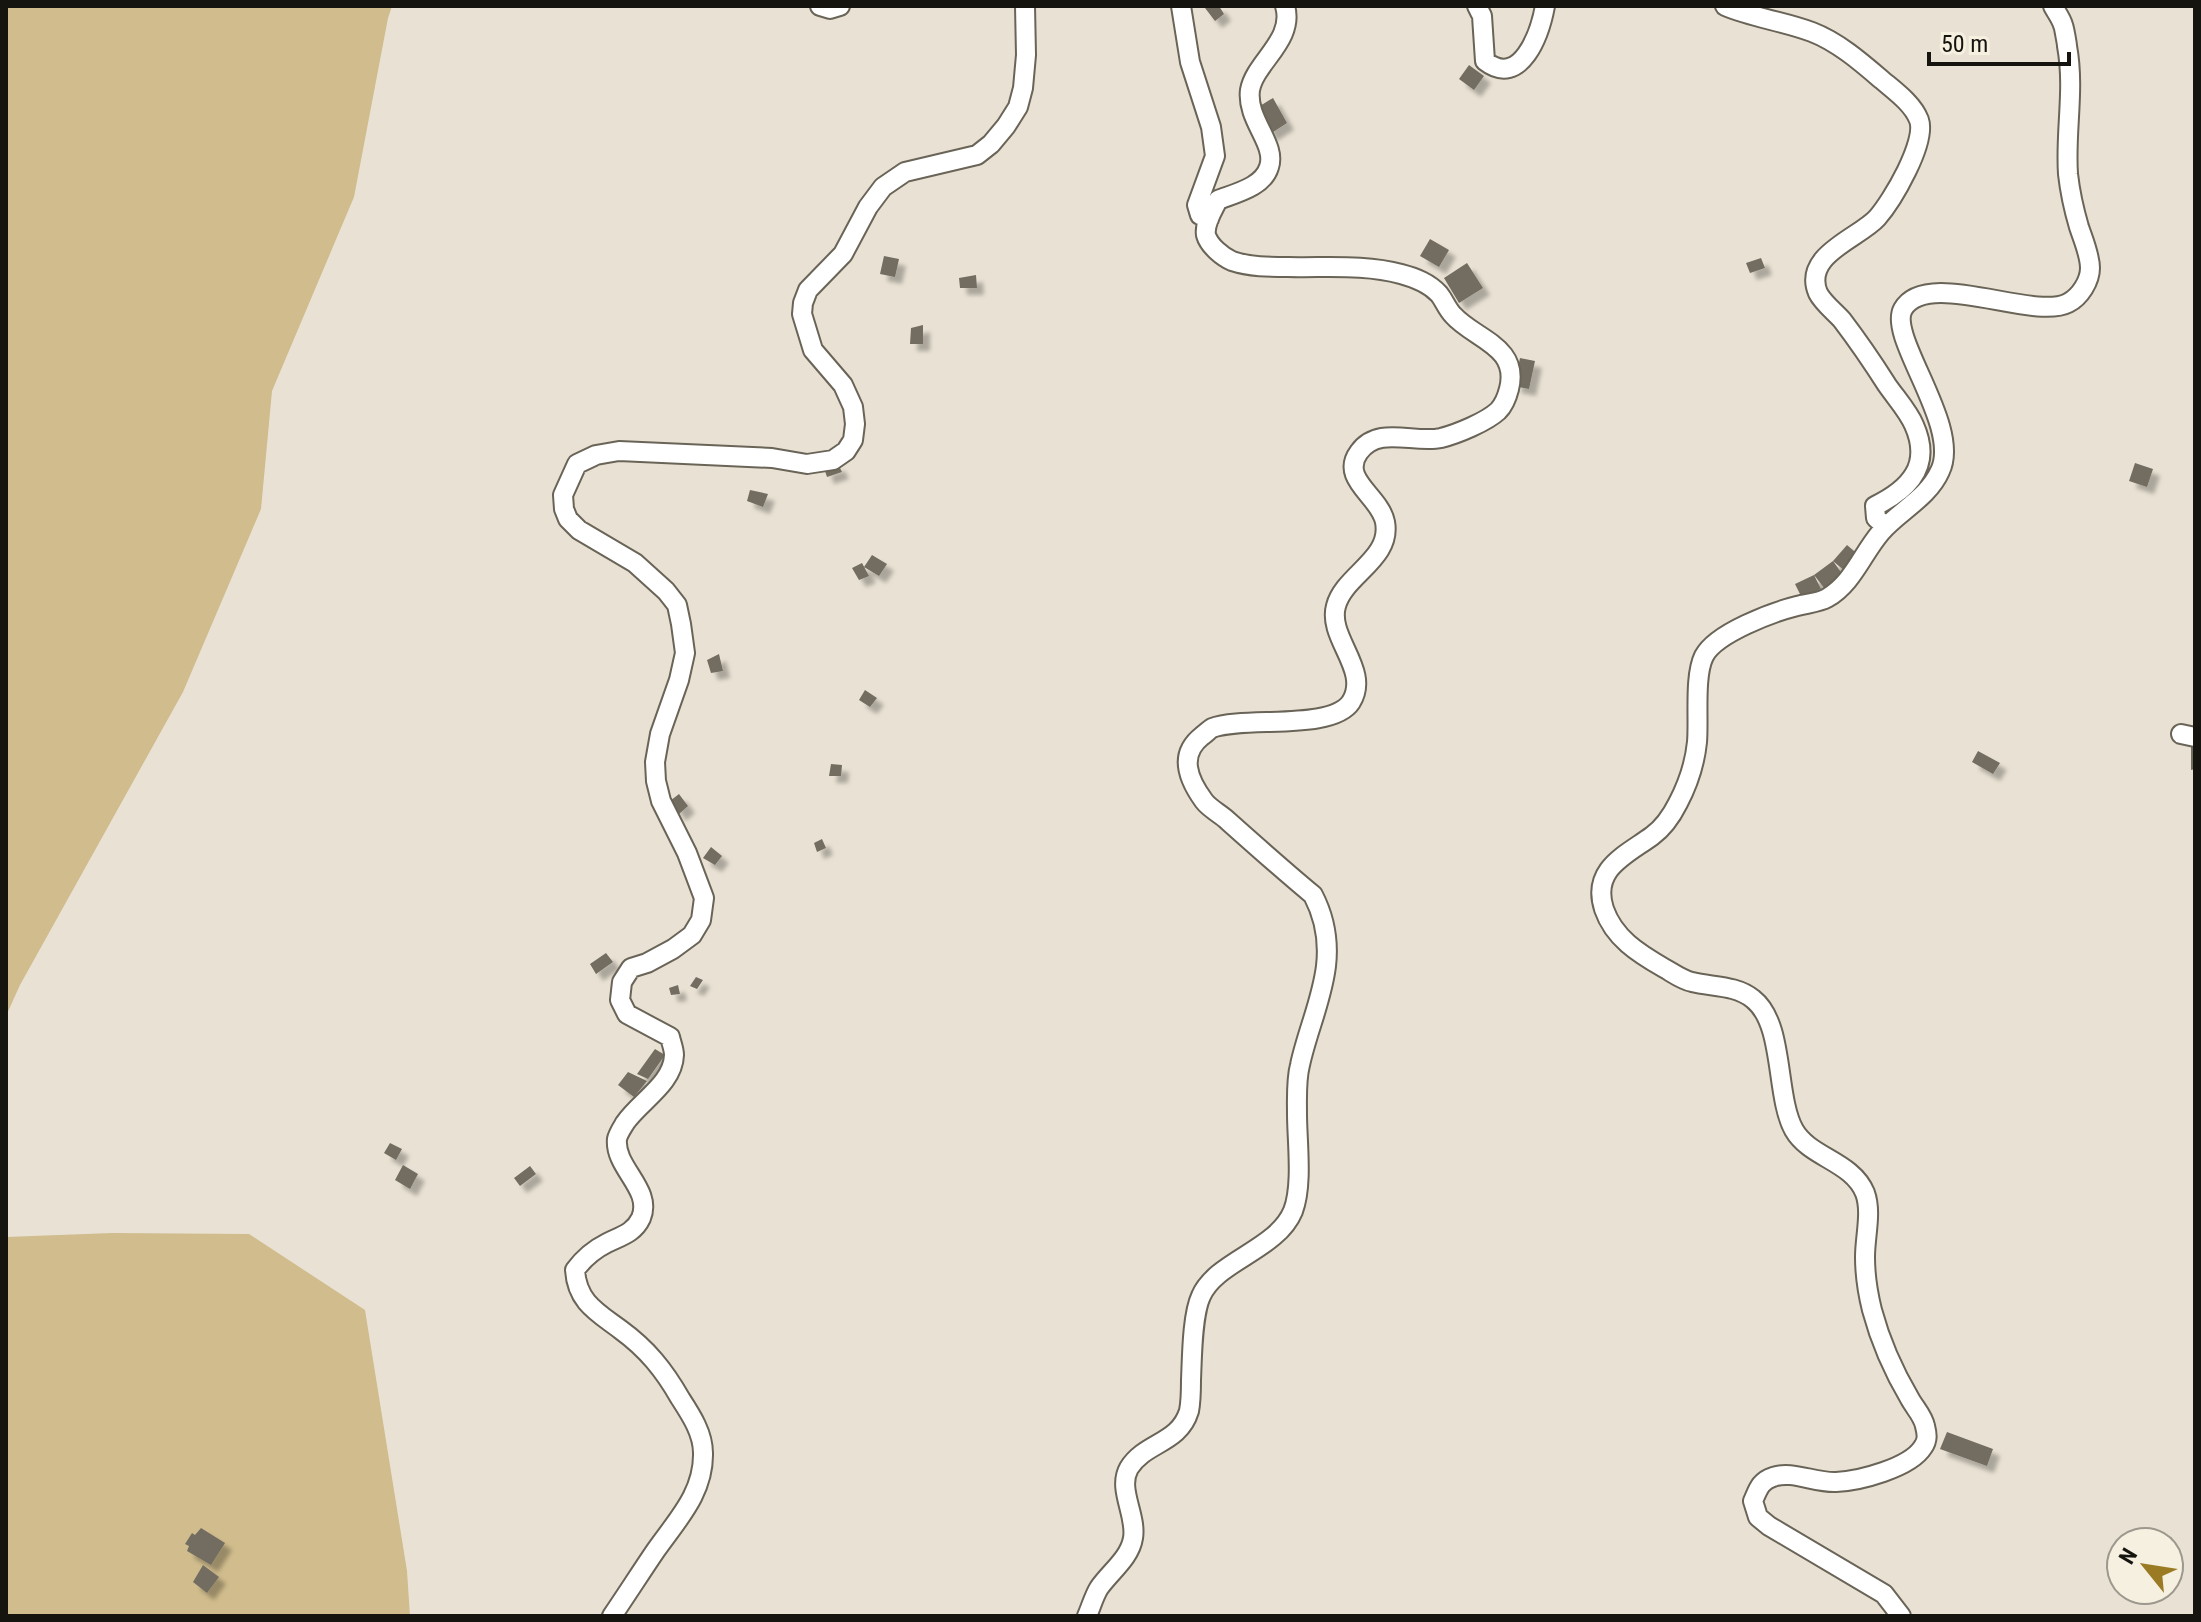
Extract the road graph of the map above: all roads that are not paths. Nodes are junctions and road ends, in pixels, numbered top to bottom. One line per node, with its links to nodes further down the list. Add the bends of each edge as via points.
1 (820, 6): 2 (street)
2 (840, 6)
3 (1025, 6): 12 (street, via 1023,88 1006,126 977,155 905,172 883,187 843,254 808,290 802,314 813,350 843,385 853,407 853,440 846,451 833,460 807,464 619,451 577,464 563,495 568,519 579,530 635,563 677,605 685,653 660,734 656,781 704,898 692,935 631,968 622,982 620,1000 627,1014 670,1037 674,1054 669,1074 617,1137 618,1154 644,1205 641,1218 575,1270 587,1305 643,1346 671,1382 694,1420 703,1453 696,1492)
4 (1181, 6): 10 (street, via 1215,156 1197,205 1200,215)
5 (1285, 6): 10 (street, via 1289,17 1281,37 1251,86 1250,106 1271,153 1269,167 1263,179 1218,200)
6 (1477, 6): 7 (street, via 1485,61 1507,69 1522,61)
7 (1545, 6)
8 (1725, 6): 11 (street, via 1813,33 1836,46 1903,98 1919,119 1921,134 1909,166 1887,204 1876,220 1832,250 1815,281 1819,295 1914,424 1922,450 1917,474 1895,496 1875,506 1876,518)
9 (2053, 6): 11 (street, via 2064,26 2072,84 2068,174 2091,272 2068,303 2047,307 1949,293 1908,303 1899,327 1923,379 1945,450 1943,467 1930,486)
10 (1209, 219): 13 (street, via 1206,234 1229,260 1255,266 1360,268 1423,281 1454,316 1502,353 1511,381 1500,410 1486,420 1440,438 1383,436 1369,441 1353,462 1354,476 1382,510 1386,526 1370,563 1335,607 1354,670 1351,701 1341,712 1322,718 1211,729 1187,753 1187,769 1205,803 1313,895 1323,913 1326,965 1299,1068 1294,1209 1283,1227 1215,1278 1201,1295 1184,1425 1137,1457 1127,1470 1133,1543 1098,1590)
11 (1885, 526): 14 (street, via 1846,584 1822,601 1740,628 1703,657 1696,746 1687,786 1657,833 1621,855 1602,884 1603,907 1617,934 1637,953 1689,982 1746,993 1761,1005 1795,1131 1862,1186 1868,1203 1865,1262 1871,1308 1898,1376 1924,1419 1924,1447 1908,1461 1874,1475 1834,1483 1777,1474 1762,1482 1753,1501 1758,1517 1769,1526 1884,1594)
12 (612, 1616)
13 (1087, 1616)
14 (1901, 1616)

